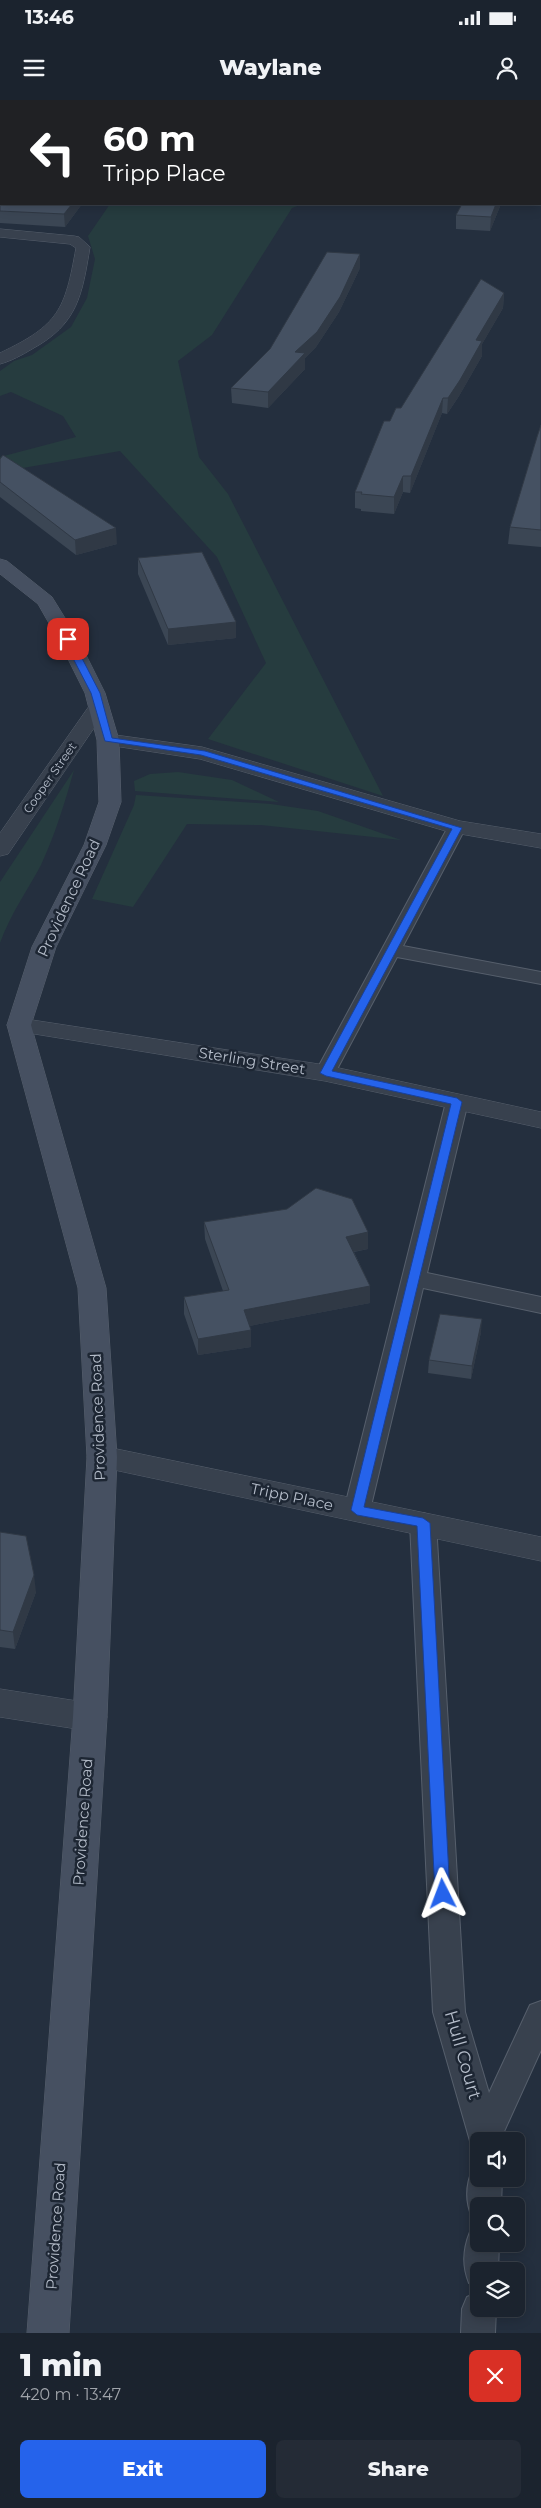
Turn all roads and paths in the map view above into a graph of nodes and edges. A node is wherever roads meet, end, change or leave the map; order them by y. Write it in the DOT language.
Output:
graph roads {
  1 [pos="0,233"];
  2 [pos="0,359"];
  3 [pos="0,566"];
  4 [pos="99,706"];
  5 [pos="108,740"];
  6 [pos="457,828"];
  7 [pos="541,841"];
  8 [pos="0,849"];
  9 [pos="392,950"];
  10 [pos="541,978"];
  11 [pos="19,1025"];
  12 [pos="326,1073"];
  13 [pos="457,1102"];
  14 [pos="541,1120"];
  15 [pos="414,1278"];
  16 [pos="541,1305"];
  17 [pos="102,1457"];
  18 [pos="357,1510"];
  19 [pos="423,1523"];
  20 [pos="541,1549"];
  21 [pos="0,1703"];
  22 [pos="90,1716"];
  23 [pos="541,2015"];
  24 [pos="484,2132"];
  25 [pos="489,2132"];
  26 [pos="479,2317"];
  27 [pos="48,2333"];
  28 [pos="478,2333"];
  1 -- 2 [label="street"];
  3 -- 4 [label="main road, Providence Road"];
  4 -- 5 [label="main road, Providence Road"];
  4 -- 8 [label="street, Cooper Street"];
  5 -- 6 [label="street"];
  5 -- 11 [label="main road, Providence Road"];
  6 -- 7 [label="street"];
  6 -- 9 [label="lane"];
  9 -- 10 [label="lane"];
  9 -- 12 [label="lane"];
  11 -- 12 [label="street, Sterling Street"];
  11 -- 17 [label="main road, Providence Road"];
  12 -- 13 [label="street, Sterling Street"];
  13 -- 14 [label="street, Sterling Street"];
  13 -- 15 [label="lane"];
  15 -- 16 [label="lane"];
  15 -- 18 [label="lane"];
  17 -- 18 [label="street, Tripp Place"];
  17 -- 22 [label="main road, Providence Road"];
  18 -- 19 [label="street, Tripp Place"];
  19 -- 20 [label="street, Tripp Place"];
  19 -- 24 [label="lane, Hull Court"];
  21 -- 22 [label="street"];
  22 -- 27 [label="main road, Providence Road"];
  23 -- 25 [label="lane"];
  26 -- 28 [label="lane"];
}
